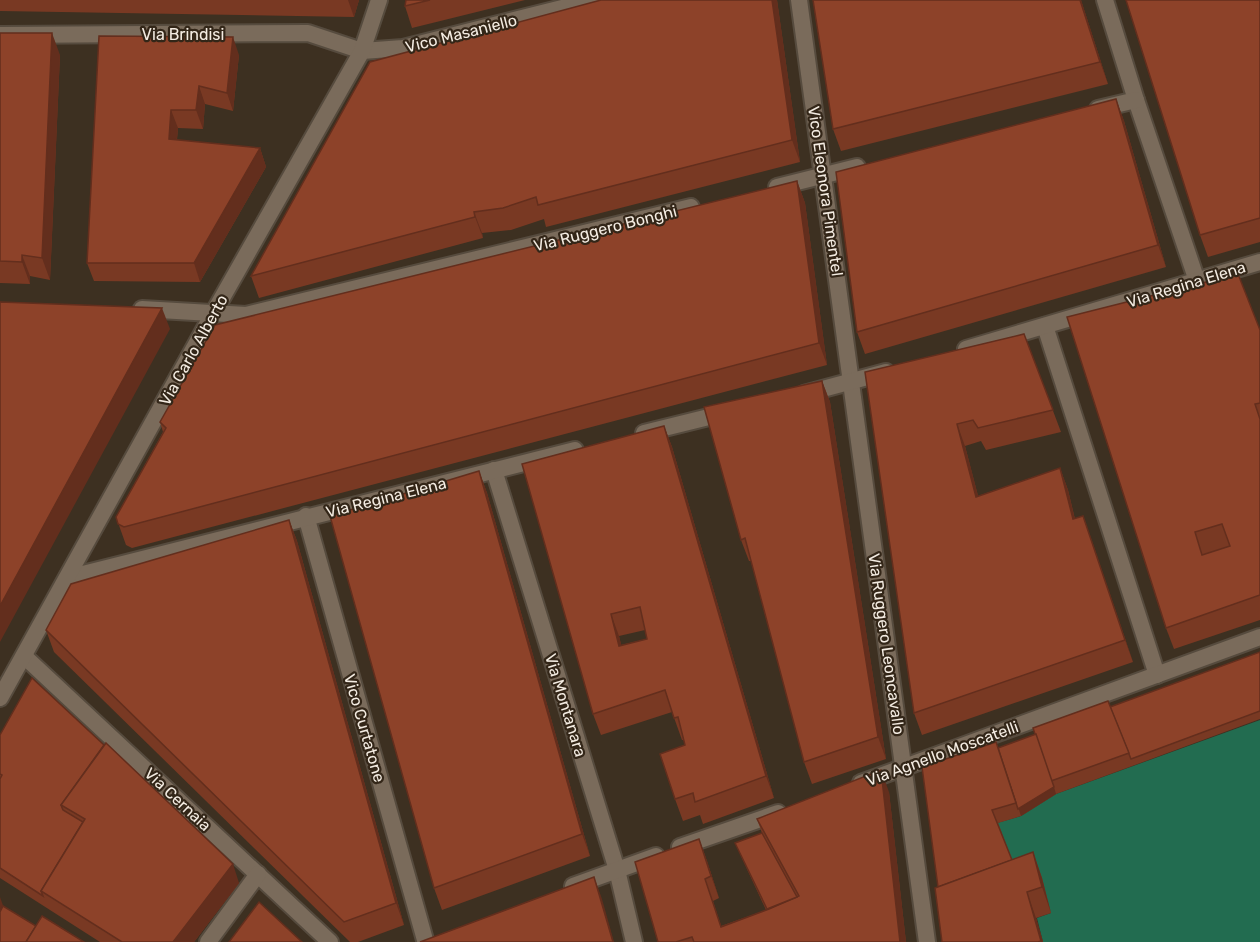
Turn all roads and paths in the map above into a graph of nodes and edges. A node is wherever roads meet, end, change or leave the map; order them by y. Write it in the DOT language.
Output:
graph roads {
  1 [pos="379,0"];
  2 [pos="594,0"];
  3 [pos="799,0"];
  4 [pos="1106,0"];
  5 [pos="0,35"];
  6 [pos="362,51"];
  7 [pos="1136,100"];
  8 [pos="1078,114"];
  9 [pos="870,164"];
  10 [pos="824,175"];
  11 [pos="766,189"];
  12 [pos="708,203"];
  13 [pos="1259,265"];
  14 [pos="1197,281"];
  15 [pos="131,309"];
  16 [pos="214,312"];
  17 [pos="1045,326"];
  18 [pos="954,352"];
  19 [pos="897,369"];
  20 [pos="852,382"];
  21 [pos="783,399"];
  22 [pos="748,408"];
  23 [pos="633,436"];
  24 [pos="587,447"];
  25 [pos="495,470"];
  26 [pos="306,516"];
  27 [pos="67,578"];
  28 [pos="1260,637"];
  29 [pos="25,657"];
  30 [pos="1157,675"];
  31 [pos="0,698"];
  32 [pos="904,767"];
  33 [pos="842,789"];
  34 [pos="790,808"];
  35 [pos="617,870"];
  36 [pos="258,874"];
  37 [pos="553,893"];
  38 [pos="427,940"];
  39 [pos="208,942"];
  40 [pos="330,942"];
  41 [pos="634,942"];
  42 [pos="927,942"];
  1 -- 6 [label="street, Via Carlo Alberto"];
  2 -- 6 [label="street, Vico Masaniello"];
  3 -- 10 [label="street, Vico Eleonora Pimentel"];
  4 -- 7 [label="street"];
  5 -- 6 [label="street, Via Brindisi"];
  6 -- 16 [label="street, Via Carlo Alberto"];
  7 -- 8 [label="street"];
  7 -- 14 [label="street"];
  9 -- 10 [label="street"];
  10 -- 11 [label="street"];
  10 -- 20 [label="street, Vico Eleonora Pimentel"];
  12 -- 16 [label="street, Via Ruggero Bonghi"];
  13 -- 14 [label="street, Via Regina Elena"];
  14 -- 17 [label="street, Via Regina Elena"];
  15 -- 16 [label="street, Via Ruggero Bonghi"];
  16 -- 27 [label="street, Via Carlo Alberto"];
  17 -- 18 [label="street, Via Regina Elena"];
  17 -- 30 [label="street"];
  19 -- 20 [label="street"];
  20 -- 21 [label="street"];
  20 -- 32 [label="street, Via Ruggero Leoncavallo"];
  22 -- 23 [label="street"];
  24 -- 25 [label="street, Via Regina Elena"];
  25 -- 26 [label="street, Via Regina Elena"];
  25 -- 35 [label="street, Via Montanara"];
  26 -- 27 [label="street, Via Regina Elena"];
  26 -- 38 [label="street, Vico Curtatone"];
  27 -- 29 [label="street, Via Carlo Alberto"];
  28 -- 30 [label="street, Via Agnello Moscatelli"];
  29 -- 31 [label="street, Via Carlo Alberto"];
  29 -- 36 [label="street, Via Cernaia"];
  30 -- 32 [label="street, Via Agnello Moscatelli"];
  32 -- 33 [label="street, Via Agnello Moscatelli"];
  32 -- 42 [label="street, Via Ruggero Leoncavallo"];
  34 -- 35 [label="street"];
  35 -- 37 [label="street"];
  35 -- 41 [label="street, Via Montanara"];
  36 -- 39 [label="street"];
  36 -- 40 [label="street, Via Cernaia"];
}
